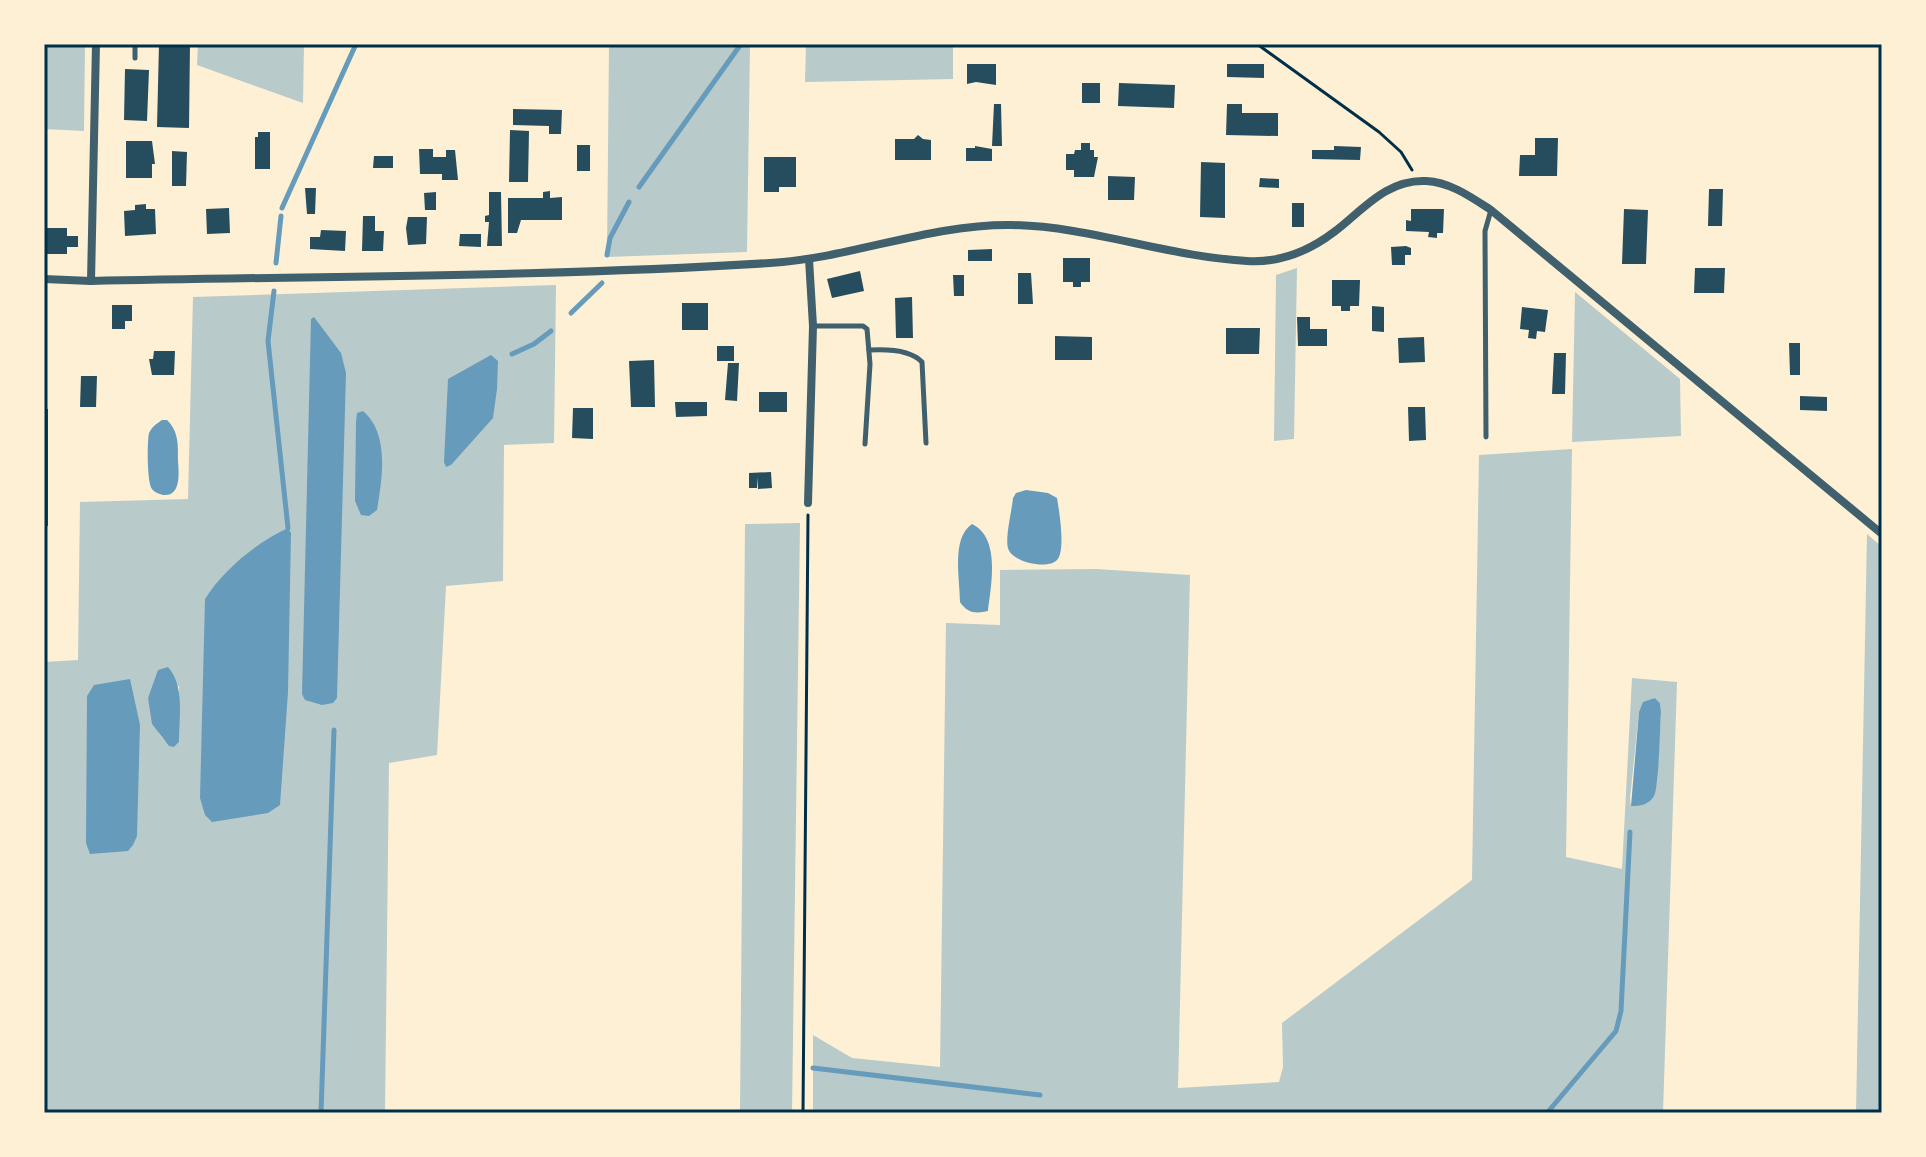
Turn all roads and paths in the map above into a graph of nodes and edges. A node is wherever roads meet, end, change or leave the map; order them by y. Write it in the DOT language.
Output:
graph roads {
  1 [pos="96,44"];
  2 [pos="135,44"];
  3 [pos="1257,44"];
  4 [pos="135,58"];
  5 [pos="1417,181"];
  6 [pos="1491,210"];
  7 [pos="809,259"];
  8 [pos="44,279"];
  9 [pos="91,281"];
  10 [pos="813,326"];
  11 [pos="869,350"];
  12 [pos="1486,437"];
  13 [pos="926,443"];
  14 [pos="865,444"];
  15 [pos="808,503"];
  16 [pos="1882,534"];
  17 [pos="803,1113"];
  1 -- 9 [label="street"];
  2 -- 4 [label="lane"];
  3 -- 5 [label="path"];
  5 -- 6 [label="street"];
  5 -- 7 [label="street"];
  6 -- 12 [label="lane"];
  6 -- 16 [label="street"];
  7 -- 9 [label="street"];
  7 -- 10 [label="street"];
  8 -- 9 [label="street"];
  10 -- 11 [label="lane"];
  10 -- 15 [label="street"];
  11 -- 13 [label="lane"];
  11 -- 14 [label="lane"];
  15 -- 17 [label="path"];
}
